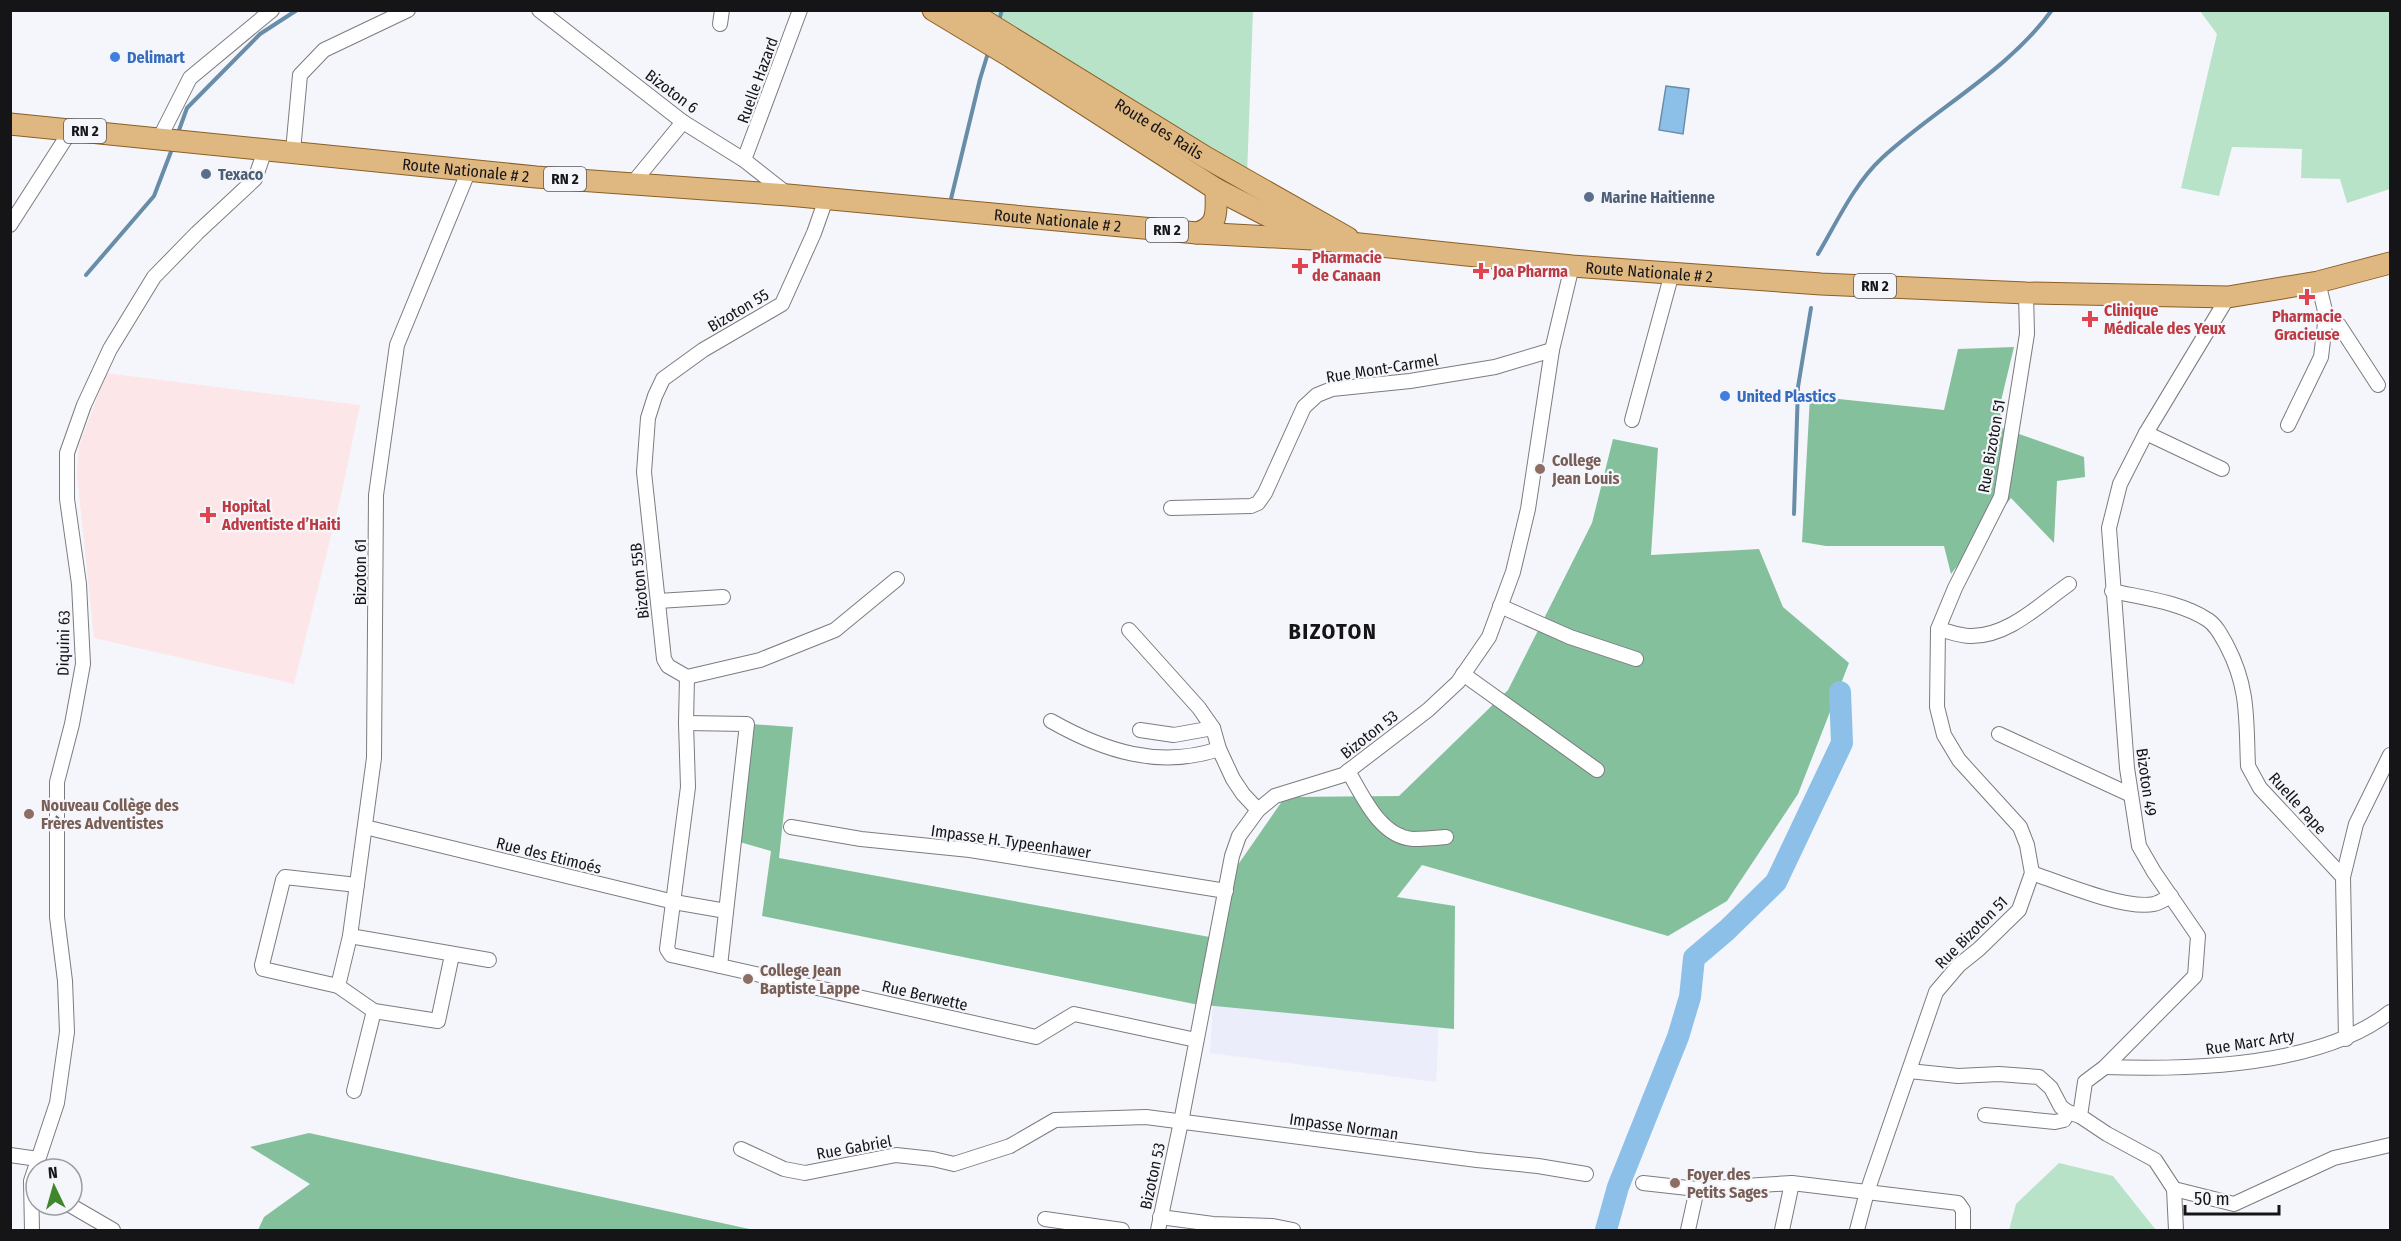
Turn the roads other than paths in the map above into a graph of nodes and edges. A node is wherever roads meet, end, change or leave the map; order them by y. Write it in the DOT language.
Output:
graph roads {
  1 [pos="272,10"];
  2 [pos="408,10"];
  3 [pos="539,10"];
  4 [pos="800,10"];
  5 [pos="933,10"];
  6 [pos="976,22"];
  7 [pos="1013,49"];
  8 [pos="683,122"];
  9 [pos="10,124"];
  10 [pos="70,130"];
  11 [pos="159,139"];
  12 [pos="265,150"];
  13 [pos="293,151"];
  14 [pos="744,160"];
  15 [pos="469,170"];
  16 [pos="632,184"];
  17 [pos="1216,189"];
  18 [pos="788,195"];
  19 [pos="826,198"];
  20 [pos="10,225"];
  21 [pos="1197,233"];
  22 [pos="1312,238"];
  23 [pos="1357,243"];
  24 [pos="2391,264"];
  25 [pos="1572,266"];
  26 [pos="1672,273"];
  27 [pos="2318,282"];
  28 [pos="2026,293"];
  29 [pos="2228,297"];
  30 [pos="2326,315"];
  31 [pos="1552,350"];
  32 [pos="2378,385"];
  33 [pos="655,396"];
  34 [pos="1632,420"];
  35 [pos="2288,425"];
  36 [pos="2146,433"];
  37 [pos="2222,469"];
  38 [pos="1171,508"];
  39 [pos="897,579"];
  40 [pos="2068,584"];
  41 [pos="2112,591"];
  42 [pos="723,597"];
  43 [pos="658,602"];
  44 [pos="1500,606"];
  45 [pos="1938,629"];
  46 [pos="1129,630"];
  47 [pos="1636,659"];
  48 [pos="1463,674"];
  49 [pos="687,677"];
  50 [pos="1051,721"];
  51 [pos="686,723"];
  52 [pos="1213,728"];
  53 [pos="1140,730"];
  54 [pos="1999,734"];
  55 [pos="1219,749"];
  56 [pos="2391,755"];
  57 [pos="1598,770"];
  58 [pos="1348,771"];
  59 [pos="2131,795"];
  60 [pos="1258,810"];
  61 [pos="365,827"];
  62 [pos="791,827"];
  63 [pos="1446,837"];
  64 [pos="2032,873"];
  65 [pos="2343,878"];
  66 [pos="357,885"];
  67 [pos="1226,891"];
  68 [pos="2171,897"];
  69 [pos="674,902"];
  70 [pos="726,911"];
  71 [pos="350,936"];
  72 [pos="452,955"];
  73 [pos="489,960"];
  74 [pos="720,966"];
  75 [pos="338,986"];
  76 [pos="375,1011"];
  77 [pos="2391,1012"];
  78 [pos="2346,1039"];
  79 [pos="1196,1040"];
  80 [pos="2105,1067"];
  81 [pos="1909,1071"];
  82 [pos="354,1091"];
  83 [pos="2074,1114"];
  84 [pos="1985,1115"];
  85 [pos="1146,1117"];
  86 [pos="1181,1122"];
  87 [pos="2391,1145"];
  88 [pos="741,1149"];
  89 [pos="39,1157"];
  90 [pos="1586,1174"];
  91 [pos="1643,1183"];
  92 [pos="1792,1183"];
  93 [pos="2174,1189"];
  94 [pos="1697,1190"];
  95 [pos="1867,1192"];
  96 [pos="84,1213"];
  97 [pos="1045,1219"];
  98 [pos="1159,1224"];
  99 [pos="113,1230"];
  100 [pos="1122,1230"];
  101 [pos="1293,1230"];
  102 [pos="1689,1230"];
  103 [pos="1782,1230"];
  104 [pos="1857,1230"];
  105 [pos="1963,1230"];
  106 [pos="2176,1230"];
  1 -- 11 [label="street"];
  2 -- 13 [label="street"];
  3 -- 8 [label="street, Bizoton 6"];
  4 -- 14 [label="street, Ruelle Hazard"];
  5 -- 6 [label="main road, Route des Rails"];
  6 -- 7 [label="main road, Route des Rails"];
  7 -- 17 [label="main road, Route des Rails"];
  7 -- 23 [label="main road, Route des Rails"];
  8 -- 14 [label="street, Bizoton 6"];
  8 -- 16 [label="street"];
  9 -- 10 [label="main road, Route Nationale # 2 / RN 2"];
  10 -- 11 [label="main road, Route Nationale # 2 / RN 2"];
  10 -- 20 [label="street"];
  11 -- 12 [label="main road, Route Nationale # 2 / RN 2"];
  12 -- 13 [label="main road, Route Nationale # 2 / RN 2"];
  12 -- 89 [label="street, Diquini 63"];
  13 -- 15 [label="main road, Route Nationale # 2 / RN 2"];
  14 -- 18 [label="street, Bizoton 6"];
  15 -- 16 [label="main road, Route Nationale # 2 / RN 2"];
  15 -- 61 [label="street, Bizoton 61"];
  16 -- 18 [label="main road, Route Nationale # 2 / RN 2"];
  17 -- 21 [label="main road"];
  17 -- 22 [label="main road, Route des Rails"];
  18 -- 19 [label="main road, Route Nationale # 2 / RN 2"];
  19 -- 21 [label="main road, Route Nationale # 2 / RN 2"];
  19 -- 33 [label="street, Bizoton 55"];
  21 -- 22 [label="main road, Route Nationale # 2 / RN 2"];
  22 -- 23 [label="main road, Route Nationale # 2 / RN 2"];
  23 -- 25 [label="main road, Route Nationale # 2 / RN 2"];
  24 -- 27 [label="main road, Route Nationale # 2 / RN 2"];
  25 -- 26 [label="main road, Route Nationale # 2 / RN 2"];
  25 -- 31 [label="street, Bizoton 53"];
  26 -- 28 [label="main road, Route Nationale # 2 / RN 2"];
  26 -- 34 [label="street"];
  27 -- 29 [label="main road, Route Nationale # 2 / RN 2"];
  27 -- 30 [label="street"];
  28 -- 29 [label="main road, Route Nationale # 2 / RN 2"];
  28 -- 45 [label="street, Rue Bizoton 51"];
  29 -- 36 [label="street, Bizoton 49"];
  30 -- 32 [label="street"];
  30 -- 35 [label="street"];
  31 -- 38 [label="street, Rue Mont-Carmel"];
  31 -- 44 [label="street, Bizoton 53"];
  33 -- 43 [label="street, Bizoton 55B"];
  36 -- 37 [label="street"];
  36 -- 41 [label="street, Bizoton 49"];
  39 -- 49 [label="street"];
  40 -- 45 [label="street"];
  41 -- 59 [label="street, Bizoton 49"];
  41 -- 65 [label="street, Ruelle Pape"];
  42 -- 43 [label="street"];
  43 -- 49 [label="street, Bizoton 55B"];
  44 -- 47 [label="street"];
  44 -- 48 [label="street, Bizoton 53"];
  45 -- 64 [label="street, Rue Bizoton 51"];
  46 -- 52 [label="street"];
  48 -- 57 [label="street"];
  48 -- 58 [label="street, Bizoton 53"];
  49 -- 51 [label="street, Rue Berwette"];
  50 -- 55 [label="street"];
  51 -- 69 [label="street, Rue Berwette"];
  51 -- 70 [label="street"];
  52 -- 53 [label="street"];
  52 -- 55 [label="street"];
  54 -- 59 [label="street"];
  55 -- 60 [label="street"];
  56 -- 65 [label="street"];
  58 -- 60 [label="street, Bizoton 53"];
  58 -- 63 [label="street"];
  59 -- 68 [label="street, Bizoton 49"];
  60 -- 67 [label="street, Bizoton 53"];
  61 -- 66 [label="street, Bizoton 61"];
  61 -- 69 [label="street, Rue des Etimoés"];
  62 -- 67 [label="street, Impasse H. Typeenhawer"];
  64 -- 68 [label="street"];
  64 -- 81 [label="street, Rue Bizoton 51"];
  65 -- 78 [label="street"];
  66 -- 71 [label="street, Bizoton 61"];
  66 -- 75 [label="street"];
  67 -- 79 [label="street, Bizoton 53"];
  68 -- 80 [label="street, Bizoton 49"];
  69 -- 70 [label="street, Rue des Etimoés"];
  69 -- 74 [label="street, Rue Berwette"];
  70 -- 74 [label="street"];
  71 -- 72 [label="street"];
  71 -- 75 [label="street, Bizoton 61"];
  72 -- 73 [label="street"];
  72 -- 76 [label="street"];
  74 -- 79 [label="street, Rue Berwette"];
  75 -- 76 [label="street"];
  76 -- 82 [label="street"];
  77 -- 78 [label="street, Rue Marc Arty"];
  78 -- 80 [label="street, Rue Marc Arty"];
  79 -- 86 [label="street, Bizoton 53"];
  80 -- 83 [label="street, Bizoton 49"];
  81 -- 83 [label="street"];
  81 -- 95 [label="street, Rue Bizoton 51"];
  83 -- 84 [label="street"];
  83 -- 93 [label="street"];
  85 -- 86 [label="street, Impasse Norman"];
  85 -- 88 [label="street, Rue Gabriel"];
  86 -- 90 [label="street, Impasse Norman"];
  86 -- 98 [label="street, Bizoton 53"];
  87 -- 93 [label="street"];
  91 -- 94 [label="street"];
  92 -- 94 [label="street"];
  92 -- 95 [label="street"];
  92 -- 103 [label="street"];
  93 -- 106 [label="street"];
  94 -- 102 [label="street"];
  95 -- 104 [label="street, Rue Bizoton 51"];
  95 -- 105 [label="street"];
  96 -- 99 [label="street"];
  97 -- 100 [label="street"];
  98 -- 101 [label="street"];
}
